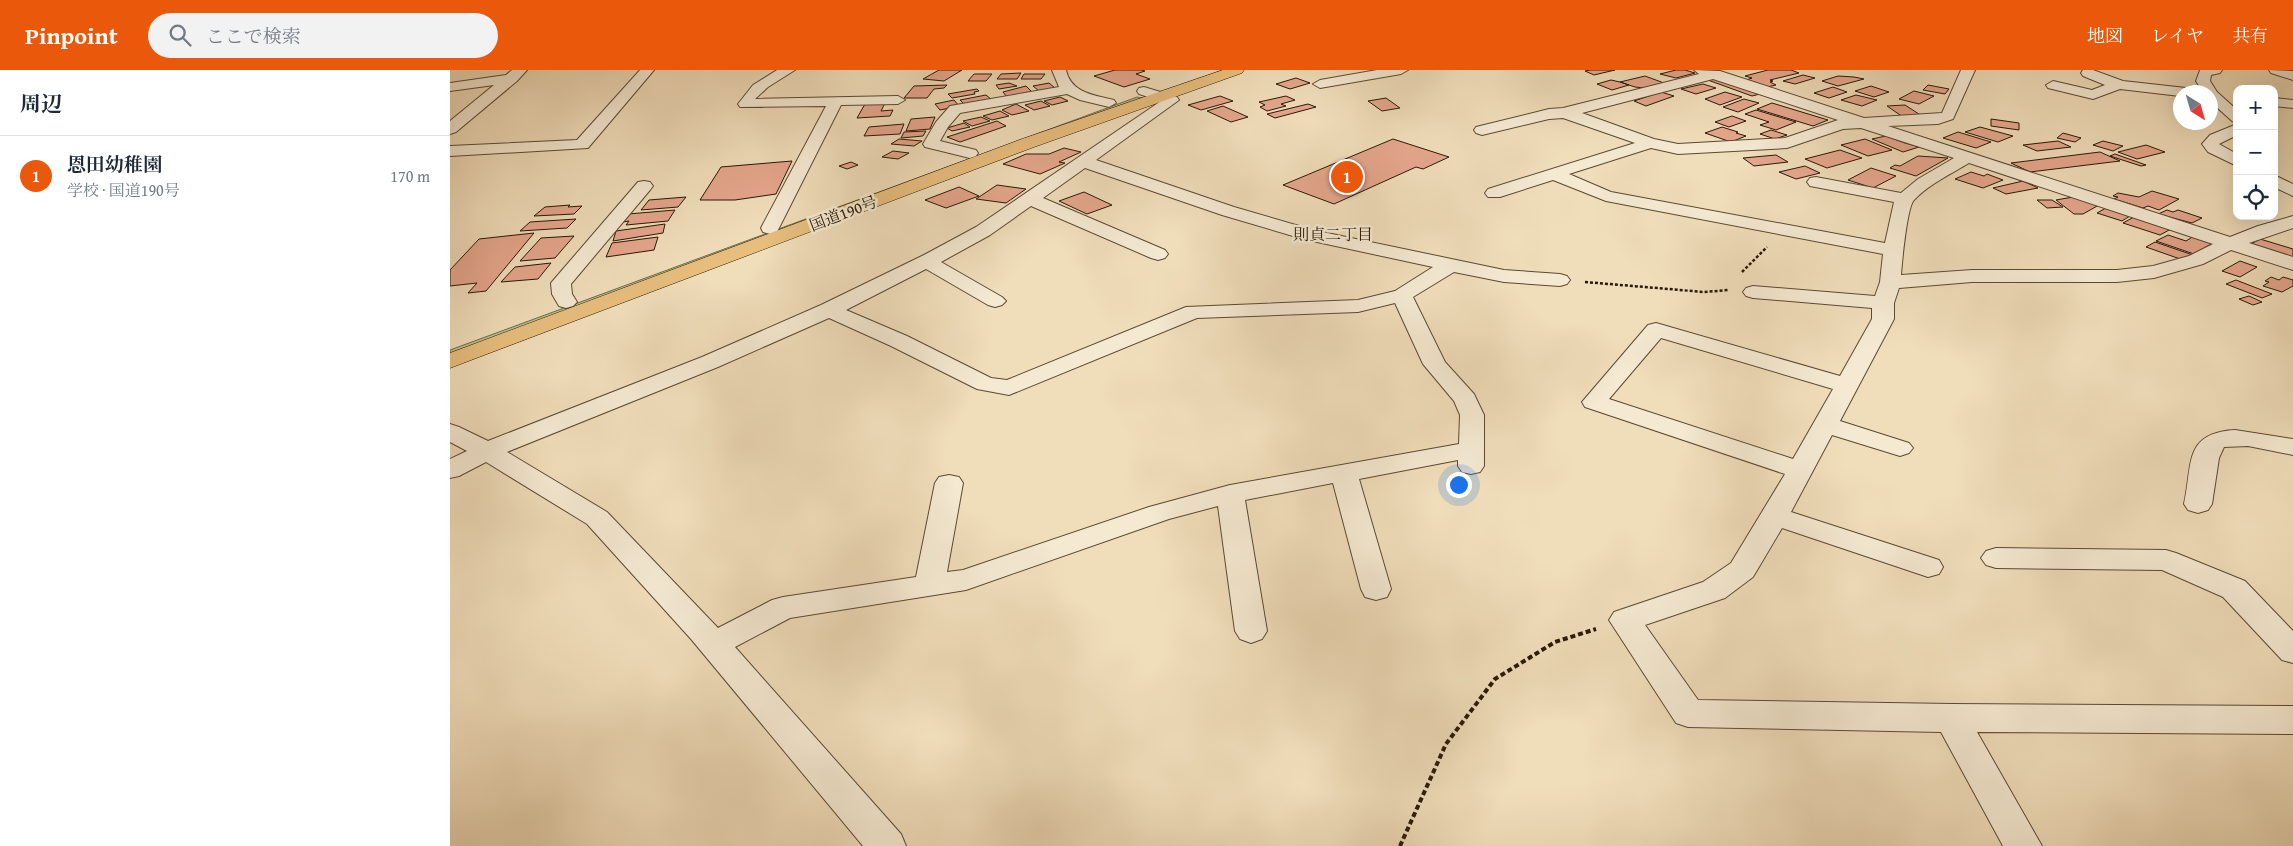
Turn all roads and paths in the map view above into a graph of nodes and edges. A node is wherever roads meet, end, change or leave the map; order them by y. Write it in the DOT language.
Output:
graph roads {
  1 [pos="647,70"];
  2 [pos="788,70"];
  3 [pos="1059,70"];
  4 [pos="1209,70"];
  5 [pos="1237,70"];
  6 [pos="1401,70"];
  7 [pos="1968,70"];
  8 [pos="2210,70"];
  9 [pos="2276,70"];
  10 [pos="1708,72"];
  11 [pos="2088,73"];
  12 [pos="516,74"];
  13 [pos="2293,76"];
  14 [pos="1320,84"];
  15 [pos="2053,85"];
  16 [pos="2205,85"];
  17 [pos="2118,86"];
  18 [pos="450,87"];
  19 [pos="855,89"];
  20 [pos="1068,90"];
  21 [pos="2173,91"];
  22 [pos="1152,93"];
  23 [pos="2218,96"];
  24 [pos="2233,98"];
  25 [pos="898,100"];
  26 [pos="836,101"];
  27 [pos="2218,101"];
  28 [pos="2278,102"];
  29 [pos="1109,103"];
  30 [pos="2293,104"];
  31 [pos="1564,113"];
  32 [pos="2233,114"];
  33 [pos="1865,123"];
  34 [pos="450,129"];
  35 [pos="1482,130"];
  36 [pos="2233,131"];
  37 [pos="1650,143"];
  38 [pos="450,151"];
  39 [pos="970,152"];
  40 [pos="1968,157"];
  41 [pos="2233,159"];
  42 [pos="1082,161"];
  43 [pos="1554,174"];
  44 [pos="1816,182"];
  45 [pos="2278,182"];
  46 [pos="644,186"];
  47 [pos="2293,191"];
  48 [pos="1494,193"];
  49 [pos="1029,198"];
  50 [pos="1904,199"];
  51 [pos="2293,222"];
  52 [pos="1758,225"];
  53 [pos="770,228"];
  54 [pos="2233,244"];
  55 [pos="1892,250"];
  56 [pos="1158,254"];
  57 [pos="927,262"];
  58 [pos="2293,264"];
  59 [pos="1451,265"];
  60 [pos="1740,275"];
  61 [pos="1560,280"];
  62 [pos="1743,291"];
  63 [pos="1886,292"];
  64 [pos="1402,294"];
  65 [pos="995,301"];
  66 [pos="566,302"];
  67 [pos="829,310"];
  68 [pos="450,344"];
  69 [pos="450,361"];
  70 [pos="1846,385"];
  71 [pos="1824,424"];
  72 [pos="450,432"];
  73 [pos="2293,447"];
  74 [pos="1900,448"];
  75 [pos="487,451"];
  76 [pos="450,470"];
  77 [pos="1800,470"];
  78 [pos="1344,474"];
  79 [pos="949,483"];
  80 [pos="1230,494"];
  81 [pos="2198,504"];
  82 [pos="1775,516"];
  83 [pos="1996,558"];
  84 [pos="1928,568"];
  85 [pos="930,584"];
  86 [pos="1376,589"];
  87 [pos="1624,620"];
  88 [pos="1251,632"];
  89 [pos="714,644"];
  90 [pos="2293,651"];
  91 [pos="1951,718"];
  92 [pos="2293,720"];
  93 [pos="887,846"];
  94 [pos="1400,846"];
  95 [pos="2022,846"];
  1 -- 38 [label="street"];
  2 -- 26 [label="street"];
  3 -- 20 [label="street"];
  4 -- 22 [label="highway, 国道190号"];
  5 -- 22 [label="highway, 国道190号"];
  6 -- 14 [label="street"];
  7 -- 33 [label="street"];
  8 -- 16 [label="street"];
  9 -- 13 [label="street"];
  10 -- 31 [label="street"];
  10 -- 33 [label="street"];
  11 -- 17 [label="street"];
  12 -- 18 [label="street"];
  12 -- 34 [label="street"];
  15 -- 17 [label="street"];
  17 -- 21 [label="street"];
  19 -- 26 [label="street"];
  20 -- 29 [label="street"];
  20 -- 39 [label="street"];
  22 -- 29 [label="highway, 国道190号"];
  22 -- 42 [label="street"];
  22 -- 69 [label="highway, 国道190号"];
  23 -- 24 [label="street"];
  25 -- 26 [label="street"];
  26 -- 53 [label="street"];
  27 -- 32 [label="street"];
  28 -- 30 [label="street"];
  29 -- 39 [label="highway, 国道190号"];
  31 -- 35 [label="street"];
  31 -- 37 [label="street"];
  33 -- 37 [label="street"];
  33 -- 40 [label="street"];
  36 -- 41 [label="street"];
  37 -- 43 [label="street"];
  39 -- 53 [label="highway, 国道190号"];
  40 -- 50 [label="street"];
  40 -- 54 [label="street"];
  42 -- 49 [label="street"];
  42 -- 59 [label="street"];
  43 -- 48 [label="street"];
  43 -- 52 [label="street"];
  44 -- 50 [label="street"];
  45 -- 47 [label="street"];
  46 -- 66 [label="street"];
  49 -- 56 [label="street"];
  49 -- 57 [label="street"];
  50 -- 55 [label="street"];
  51 -- 54 [label="street"];
  52 -- 55 [label="street"];
  52 -- 60 [label="path"];
  53 -- 66 [label="highway, 国道190号"];
  54 -- 58 [label="street"];
  54 -- 63 [label="street"];
  55 -- 63 [label="street"];
  57 -- 65 [label="street"];
  57 -- 67 [label="street"];
  59 -- 61 [label="street"];
  59 -- 64 [label="street"];
  61 -- 62 [label="path"];
  62 -- 63 [label="street"];
  63 -- 70 [label="street"];
  64 -- 67 [label="street"];
  64 -- 78 [label="street"];
  66 -- 68 [label="highway, 国道190号"];
  67 -- 75 [label="street"];
  70 -- 71 [label="street"];
  70 -- 77 [label="street"];
  71 -- 74 [label="street"];
  71 -- 77 [label="street"];
  72 -- 75 [label="street"];
  73 -- 81 [label="street"];
  75 -- 76 [label="street"];
  75 -- 89 [label="street"];
  77 -- 82 [label="street"];
  78 -- 80 [label="street"];
  78 -- 86 [label="street"];
  79 -- 85 [label="street"];
  80 -- 85 [label="street"];
  80 -- 88 [label="street"];
  82 -- 84 [label="street"];
  82 -- 87 [label="street"];
  83 -- 90 [label="street"];
  85 -- 89 [label="street"];
  87 -- 91 [label="street"];
  87 -- 94 [label="path"];
  89 -- 93 [label="street"];
  91 -- 92 [label="street"];
  91 -- 95 [label="street"];
}
